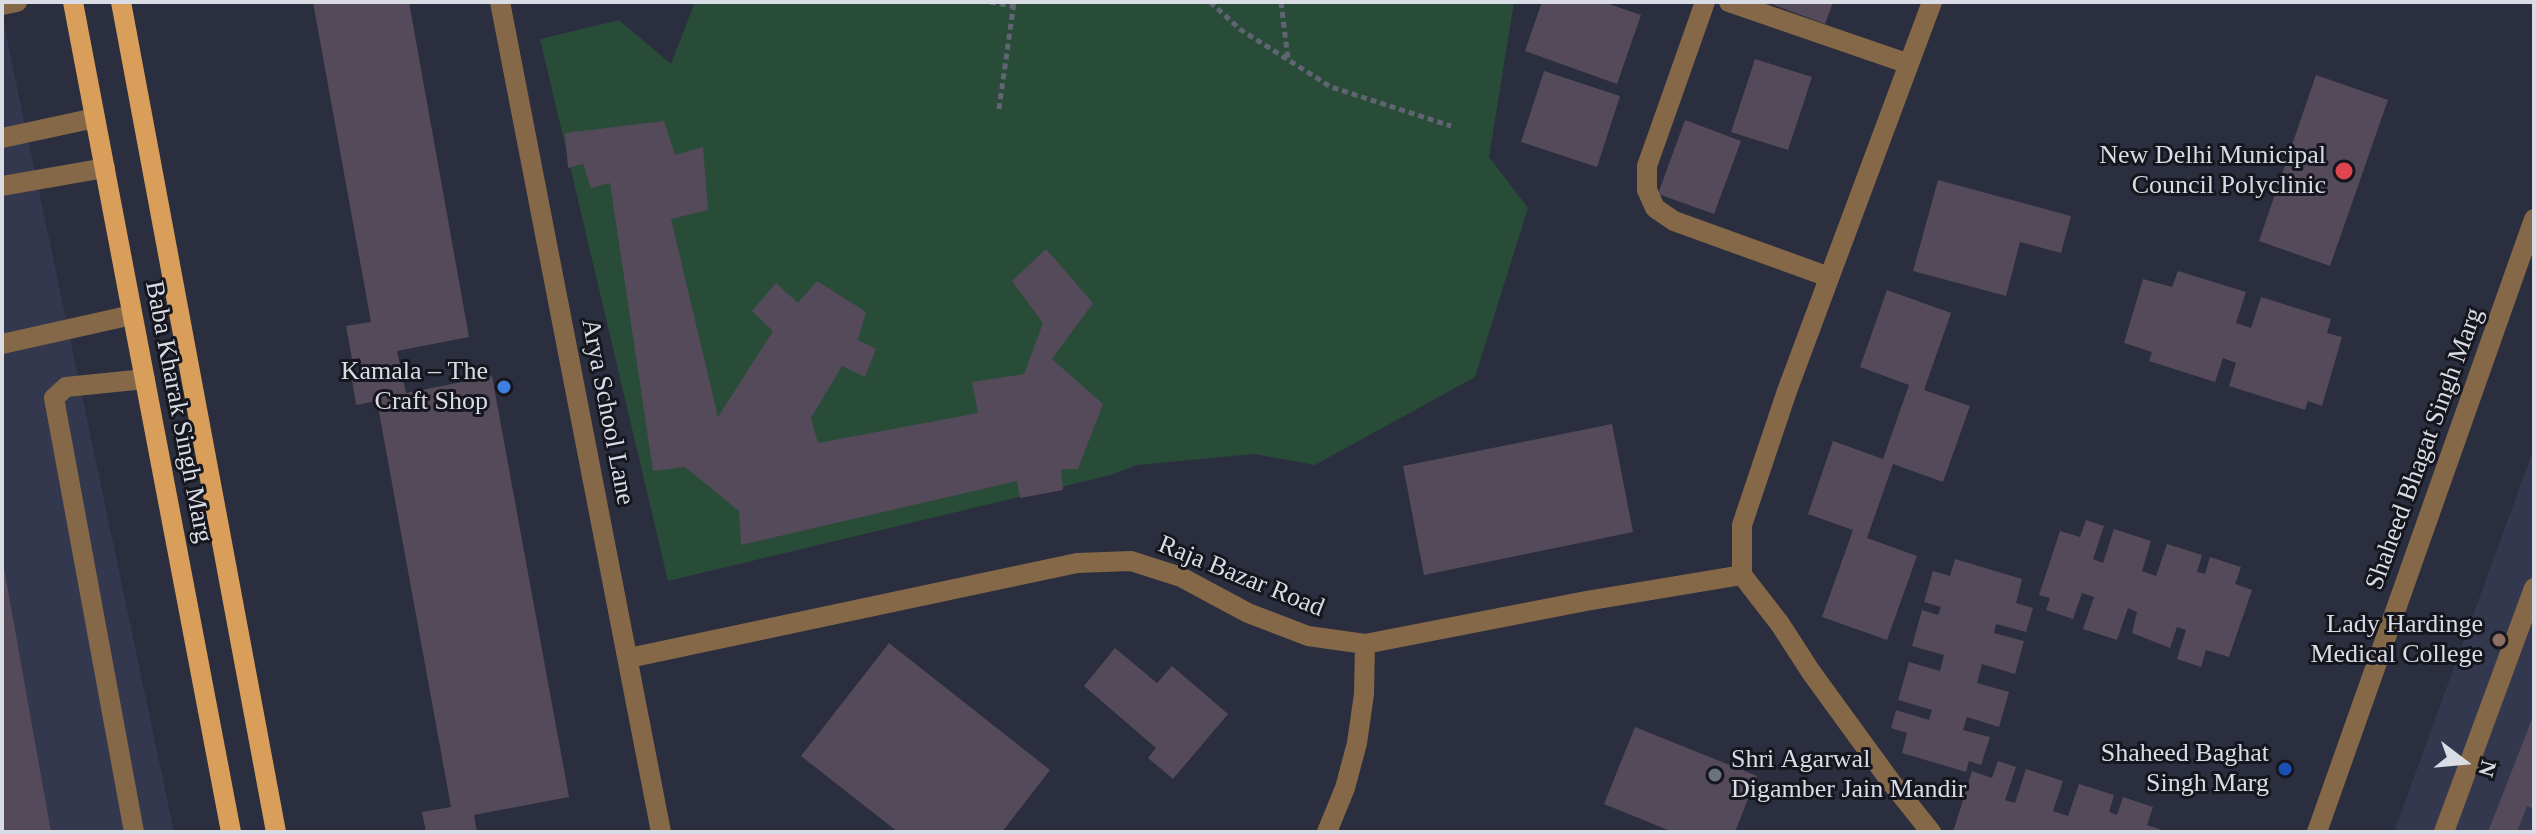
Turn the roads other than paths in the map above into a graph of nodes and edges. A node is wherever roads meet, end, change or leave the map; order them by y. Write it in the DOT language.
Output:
graph roads {
  1 [pos="17,2"];
  2 [pos="73,2"];
  3 [pos="121,2"];
  4 [pos="500,2"];
  5 [pos="1705,2"];
  6 [pos="1729,2"];
  7 [pos="1932,2"];
  8 [pos="2,5"];
  9 [pos="1909,64"];
  10 [pos="95,118"];
  11 [pos="2,138"];
  12 [pos="105,168"];
  13 [pos="2,186"];
  14 [pos="2534,219"];
  15 [pos="1829,277"];
  16 [pos="132,315"];
  17 [pos="2,344"];
  18 [pos="145,379"];
  19 [pos="1742,575"];
  20 [pos="2534,588"];
  21 [pos="1365,644"];
  22 [pos="629,658"];
  23 [pos="134,832"];
  24 [pos="231,832"];
  25 [pos="276,832"];
  26 [pos="661,832"];
  27 [pos="1327,832"];
  28 [pos="1931,832"];
  29 [pos="2317,832"];
  30 [pos="2444,832"];
  1 -- 8 [label="street"];
  2 -- 10 [label="main road, Baba Kharak Singh Marg"];
  3 -- 25 [label="main road, Baba Kharak Singh Marg"];
  4 -- 22 [label="street, Arya School Lane"];
  5 -- 15 [label="street"];
  6 -- 9 [label="street"];
  7 -- 9 [label="street"];
  9 -- 15 [label="street"];
  10 -- 11 [label="street"];
  10 -- 12 [label="main road, Baba Kharak Singh Marg"];
  12 -- 13 [label="street"];
  12 -- 16 [label="main road, Baba Kharak Singh Marg"];
  14 -- 29 [label="street, Shaheed Bhagat Singh Marg"];
  15 -- 19 [label="street"];
  16 -- 17 [label="street"];
  16 -- 18 [label="main road, Baba Kharak Singh Marg"];
  18 -- 23 [label="street"];
  18 -- 24 [label="main road, Baba Kharak Singh Marg"];
  19 -- 21 [label="street, Raja Bazar Road"];
  19 -- 28 [label="street"];
  20 -- 30 [label="street"];
  21 -- 22 [label="street, Raja Bazar Road"];
  21 -- 27 [label="street"];
  22 -- 26 [label="street, Arya School Lane"];
}
